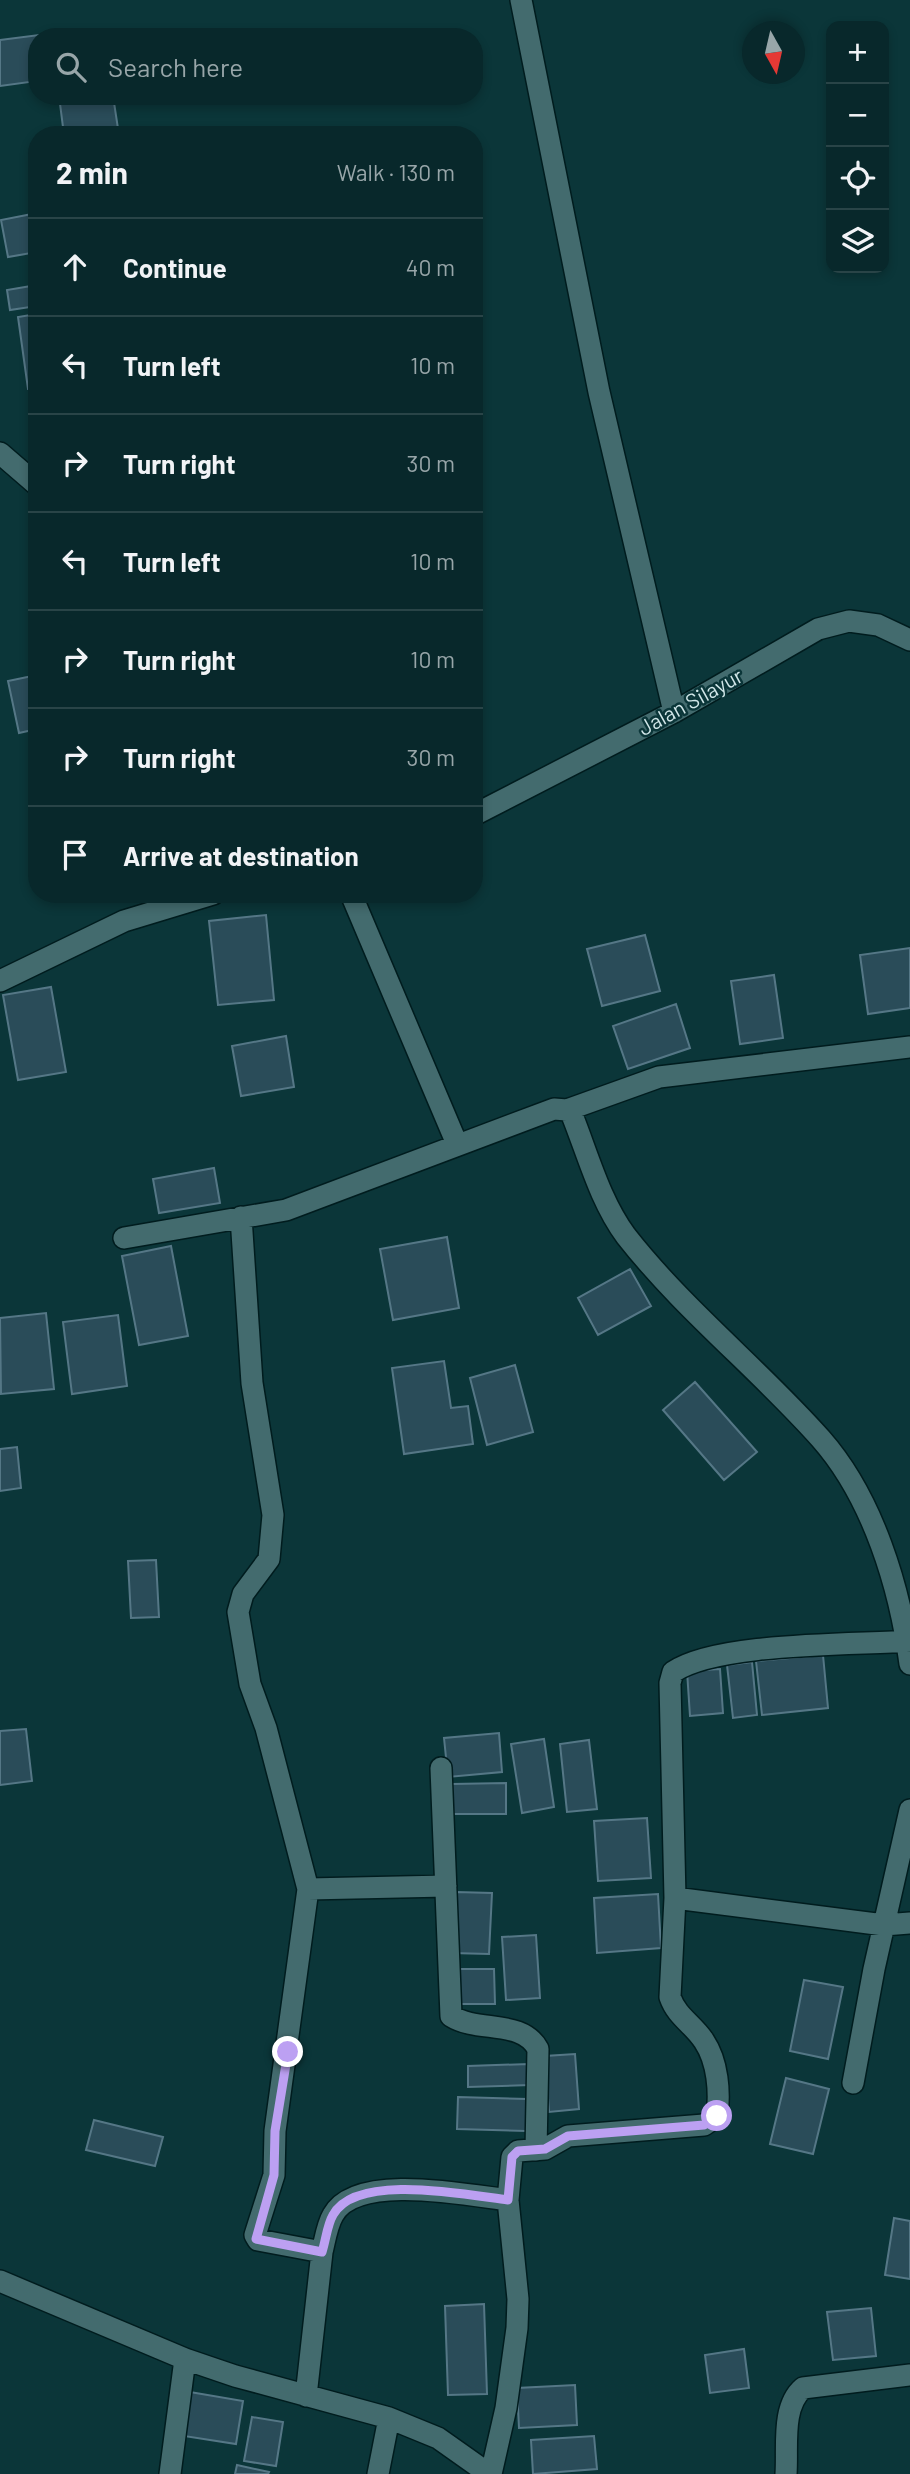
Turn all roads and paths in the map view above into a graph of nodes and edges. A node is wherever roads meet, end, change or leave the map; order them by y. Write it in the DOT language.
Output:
graph roads {
  1 [pos="521,0"];
  2 [pos="0,453"];
  3 [pos="28,477"];
  4 [pos="910,640"];
  5 [pos="674,712"];
  6 [pos="483,804"];
  7 [pos="183,903"];
  8 [pos="355,903"];
  9 [pos="0,981"];
  10 [pos="910,1047"];
  11 [pos="567,1110"];
  12 [pos="457,1144"];
  13 [pos="241,1217"];
  14 [pos="124,1238"];
  15 [pos="909,1641"];
  16 [pos="910,1664"];
  17 [pos="441,1768"];
  18 [pos="910,1810"];
  19 [pos="446,1886"];
  20 [pos="308,1889"];
  21 [pos="676,1898"];
  22 [pos="910,1923"];
  23 [pos="884,1925"];
  24 [pos="853,2083"];
  25 [pos="536,2150"];
  26 [pos="508,2200"];
  27 [pos="322,2252"];
  28 [pos="0,2281"];
  29 [pos="185,2359"];
  30 [pos="910,2375"];
  31 [pos="306,2396"];
  32 [pos="389,2417"];
  33 [pos="170,2474"];
  34 [pos="378,2474"];
  35 [pos="490,2474"];
  36 [pos="786,2474"];
  1 -- 5 [label="street"];
  2 -- 3 [label="street"];
  4 -- 5 [label="street, Jalan Silayur"];
  5 -- 6 [label="street, Jalan Silayur"];
  7 -- 9 [label="street"];
  8 -- 12 [label="street"];
  10 -- 11 [label="street"];
  11 -- 12 [label="street"];
  11 -- 15 [label="street"];
  12 -- 13 [label="street"];
  13 -- 14 [label="street"];
  13 -- 20 [label="street"];
  15 -- 16 [label="street"];
  15 -- 21 [label="street"];
  17 -- 19 [label="street"];
  18 -- 23 [label="street"];
  19 -- 20 [label="street"];
  19 -- 25 [label="street"];
  20 -- 27 [label="street"];
  21 -- 23 [label="street"];
  21 -- 25 [label="street"];
  22 -- 23 [label="street"];
  23 -- 24 [label="street"];
  25 -- 26 [label="street"];
  26 -- 27 [label="street"];
  26 -- 35 [label="street"];
  27 -- 31 [label="street"];
  28 -- 29 [label="street"];
  29 -- 31 [label="street"];
  29 -- 33 [label="street"];
  30 -- 36 [label="street"];
  31 -- 32 [label="street"];
  32 -- 34 [label="street"];
  32 -- 35 [label="street"];
}
